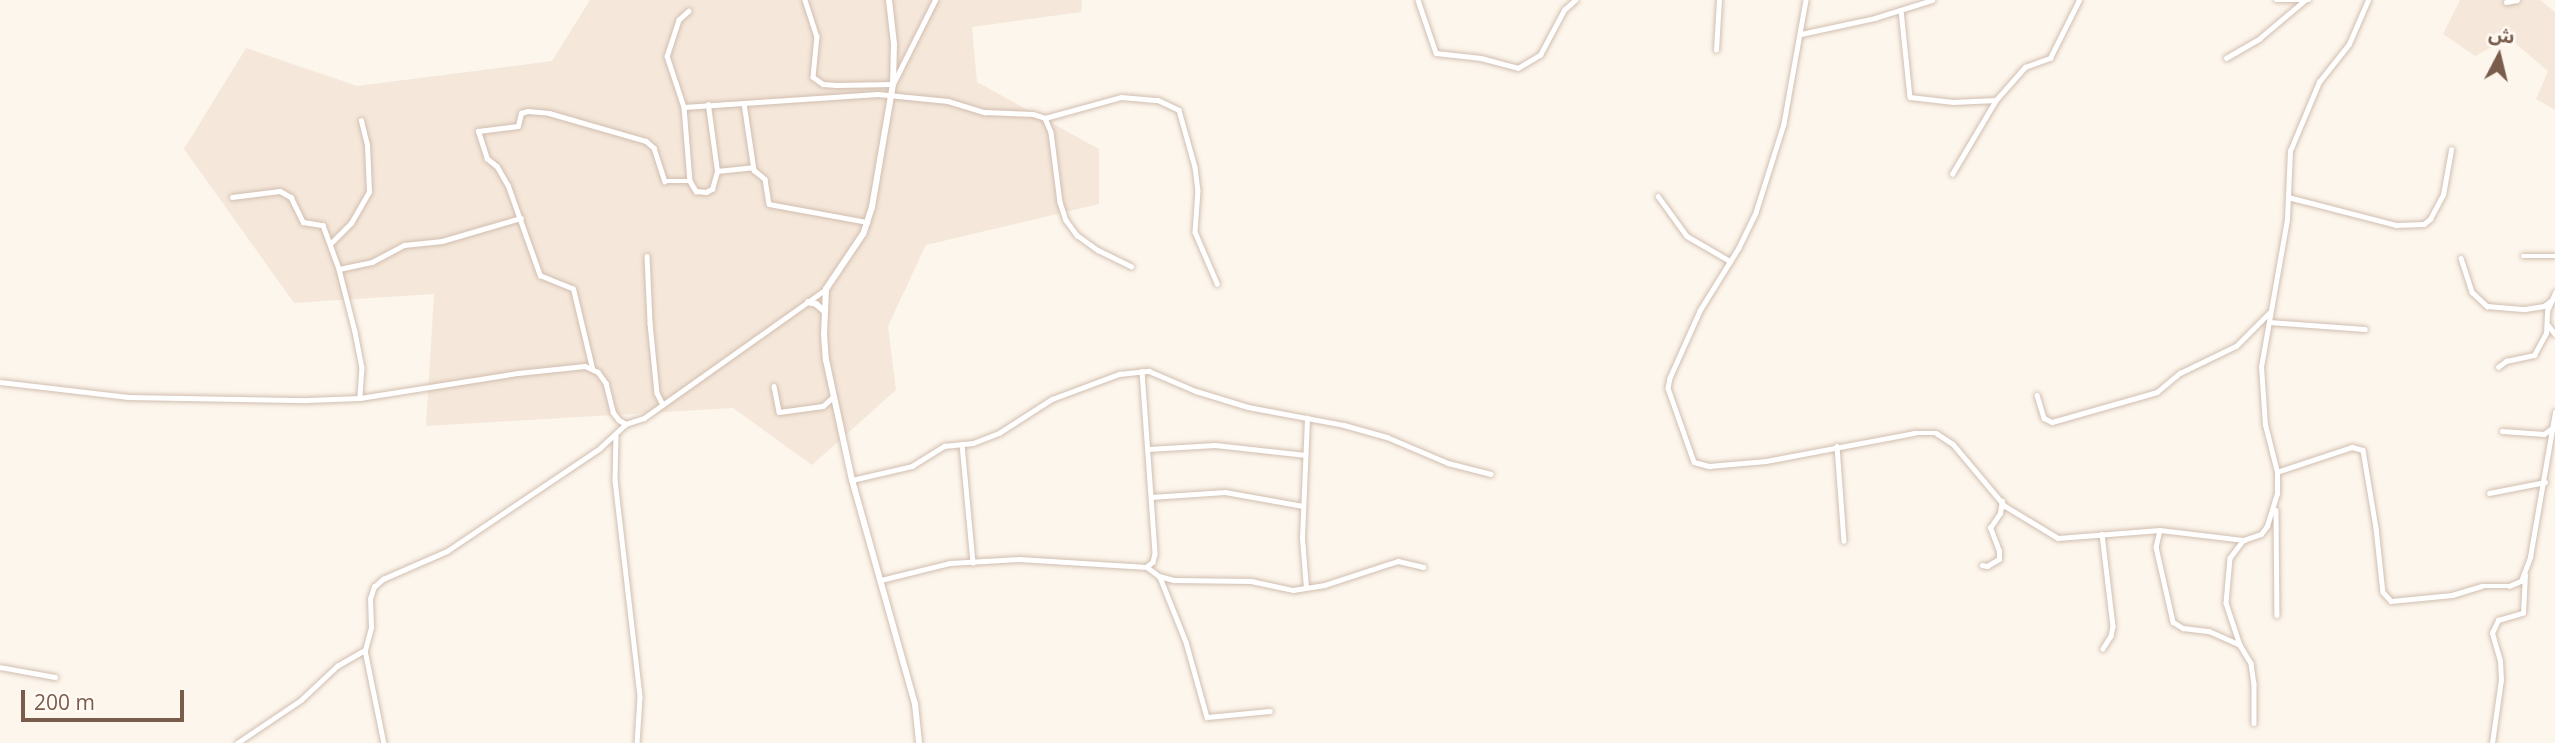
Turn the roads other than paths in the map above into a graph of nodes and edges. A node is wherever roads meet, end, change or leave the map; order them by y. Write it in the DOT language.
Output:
graph roads {
  1 [pos="805,0"];
  2 [pos="889,0"];
  3 [pos="935,0"];
  4 [pos="1419,0"];
  5 [pos="1575,0"];
  6 [pos="1720,0"];
  7 [pos="1807,0"];
  8 [pos="1932,0"];
  9 [pos="2079,0"];
  10 [pos="2276,0"];
  11 [pos="2307,0"];
  12 [pos="2367,0"];
  13 [pos="2517,0"];
  14 [pos="2506,2"];
  15 [pos="1901,10"];
  16 [pos="689,11"];
  17 [pos="1801,34"];
  18 [pos="1716,50"];
  19 [pos="2226,58"];
  20 [pos="893,84"];
  21 [pos="891,94"];
  22 [pos="1997,100"];
  23 [pos="744,103"];
  24 [pos="708,105"];
  25 [pos="684,107"];
  26 [pos="1045,118"];
  27 [pos="361,121"];
  28 [pos="2451,150"];
  29 [pos="753,167"];
  30 [pos="717,171"];
  31 [pos="1952,174"];
  32 [pos="690,181"];
  33 [pos="1658,196"];
  34 [pos="232,197"];
  35 [pos="2288,197"];
  36 [pos="521,218"];
  37 [pos="867,223"];
  38 [pos="330,244"];
  39 [pos="647,256"];
  40 [pos="2523,256"];
  41 [pos="2555,257"];
  42 [pos="2461,258"];
  43 [pos="1730,261"];
  44 [pos="1130,266"];
  45 [pos="339,269"];
  46 [pos="1217,283"];
  47 [pos="826,289"];
  48 [pos="2555,293"];
  49 [pos="2551,300"];
  50 [pos="808,302"];
  51 [pos="824,311"];
  52 [pos="2270,312"];
  53 [pos="2269,322"];
  54 [pos="2547,324"];
  55 [pos="2365,329"];
  56 [pos="2555,334"];
  57 [pos="2498,366"];
  58 [pos="592,369"];
  59 [pos="1142,371"];
  60 [pos="0,382"];
  61 [pos="774,386"];
  62 [pos="2037,395"];
  63 [pos="834,396"];
  64 [pos="360,398"];
  65 [pos="663,405"];
  66 [pos="2555,412"];
  67 [pos="1307,418"];
  68 [pos="626,424"];
  69 [pos="2554,426"];
  70 [pos="2502,431"];
  71 [pos="616,435"];
  72 [pos="962,444"];
  73 [pos="1837,446"];
  74 [pos="1147,449"];
  75 [pos="1305,455"];
  76 [pos="2277,472"];
  77 [pos="1491,474"];
  78 [pos="852,480"];
  79 [pos="2545,482"];
  80 [pos="2489,493"];
  81 [pos="1151,497"];
  82 [pos="2001,501"];
  83 [pos="2276,505"];
  84 [pos="1303,506"];
  85 [pos="2160,530"];
  86 [pos="2102,534"];
  87 [pos="2244,540"];
  88 [pos="1844,541"];
  89 [pos="973,562"];
  90 [pos="1982,565"];
  91 [pos="1147,567"];
  92 [pos="1423,567"];
  93 [pos="2525,574"];
  94 [pos="1159,576"];
  95 [pos="880,580"];
  96 [pos="1306,588"];
  97 [pos="2277,615"];
  98 [pos="2239,645"];
  99 [pos="2103,649"];
  100 [pos="365,650"];
  101 [pos="0,667"];
  102 [pos="55,677"];
  103 [pos="1270,711"];
  104 [pos="2254,723"];
  105 [pos="237,743"];
  106 [pos="384,743"];
  107 [pos="636,743"];
  108 [pos="919,743"];
  109 [pos="2492,743"];
  1 -- 20 [label="street"];
  2 -- 20 [label="street"];
  3 -- 20 [label="street"];
  4 -- 5 [label="street"];
  6 -- 18 [label="street"];
  7 -- 17 [label="street"];
  8 -- 15 [label="street"];
  9 -- 22 [label="street"];
  10 -- 11 [label="street"];
  11 -- 19 [label="street"];
  12 -- 35 [label="street"];
  13 -- 14 [label="street"];
  15 -- 17 [label="street"];
  15 -- 22 [label="street"];
  16 -- 25 [label="street"];
  17 -- 43 [label="street"];
  20 -- 21 [label="street"];
  21 -- 23 [label="street"];
  21 -- 26 [label="street"];
  21 -- 37 [label="street"];
  22 -- 31 [label="street"];
  23 -- 24 [label="street"];
  23 -- 29 [label="street"];
  24 -- 25 [label="street"];
  24 -- 30 [label="street"];
  25 -- 32 [label="street"];
  26 -- 44 [label="street"];
  26 -- 46 [label="street"];
  27 -- 38 [label="street"];
  28 -- 35 [label="street"];
  29 -- 30 [label="street"];
  29 -- 37 [label="street"];
  30 -- 32 [label="street"];
  32 -- 36 [label="street"];
  33 -- 43 [label="street"];
  34 -- 38 [label="street"];
  35 -- 52 [label="street"];
  36 -- 45 [label="street"];
  36 -- 58 [label="street"];
  37 -- 47 [label="street"];
  38 -- 45 [label="street"];
  39 -- 65 [label="street"];
  40 -- 41 [label="street"];
  42 -- 49 [label="street"];
  43 -- 73 [label="street"];
  45 -- 64 [label="street"];
  47 -- 50 [label="street"];
  47 -- 51 [label="street"];
  48 -- 49 [label="street"];
  49 -- 54 [label="street"];
  50 -- 51 [label="street"];
  50 -- 65 [label="street"];
  51 -- 63 [label="street"];
  52 -- 53 [label="street"];
  52 -- 62 [label="street"];
  53 -- 55 [label="street"];
  53 -- 76 [label="street"];
  54 -- 56 [label="street"];
  54 -- 57 [label="street"];
  58 -- 64 [label="street"];
  58 -- 68 [label="street"];
  59 -- 67 [label="street"];
  59 -- 72 [label="street"];
  59 -- 74 [label="street"];
  60 -- 64 [label="street"];
  61 -- 63 [label="street"];
  63 -- 78 [label="street"];
  65 -- 68 [label="street"];
  66 -- 69 [label="street"];
  67 -- 75 [label="street"];
  67 -- 77 [label="street"];
  68 -- 71 [label="street"];
  69 -- 70 [label="street"];
  69 -- 79 [label="street"];
  71 -- 100 [label="street"];
  71 -- 107 [label="street"];
  72 -- 78 [label="street"];
  72 -- 89 [label="street"];
  73 -- 82 [label="street"];
  73 -- 88 [label="street"];
  74 -- 75 [label="street"];
  74 -- 81 [label="street"];
  75 -- 84 [label="street"];
  76 -- 83 [label="street"];
  76 -- 93 [label="street"];
  78 -- 95 [label="street"];
  79 -- 80 [label="street"];
  79 -- 93 [label="street"];
  81 -- 84 [label="street"];
  81 -- 91 [label="street"];
  82 -- 86 [label="street"];
  82 -- 90 [label="street"];
  83 -- 87 [label="street"];
  83 -- 97 [label="street"];
  84 -- 96 [label="street"];
  85 -- 86 [label="street"];
  85 -- 87 [label="street"];
  85 -- 98 [label="street"];
  86 -- 99 [label="street"];
  87 -- 98 [label="street"];
  89 -- 91 [label="street"];
  89 -- 95 [label="street"];
  91 -- 94 [label="street"];
  92 -- 96 [label="street"];
  93 -- 109 [label="street"];
  94 -- 96 [label="street"];
  94 -- 103 [label="street"];
  95 -- 108 [label="street"];
  98 -- 104 [label="street"];
  100 -- 105 [label="street"];
  100 -- 106 [label="street"];
  101 -- 102 [label="street"];
}
